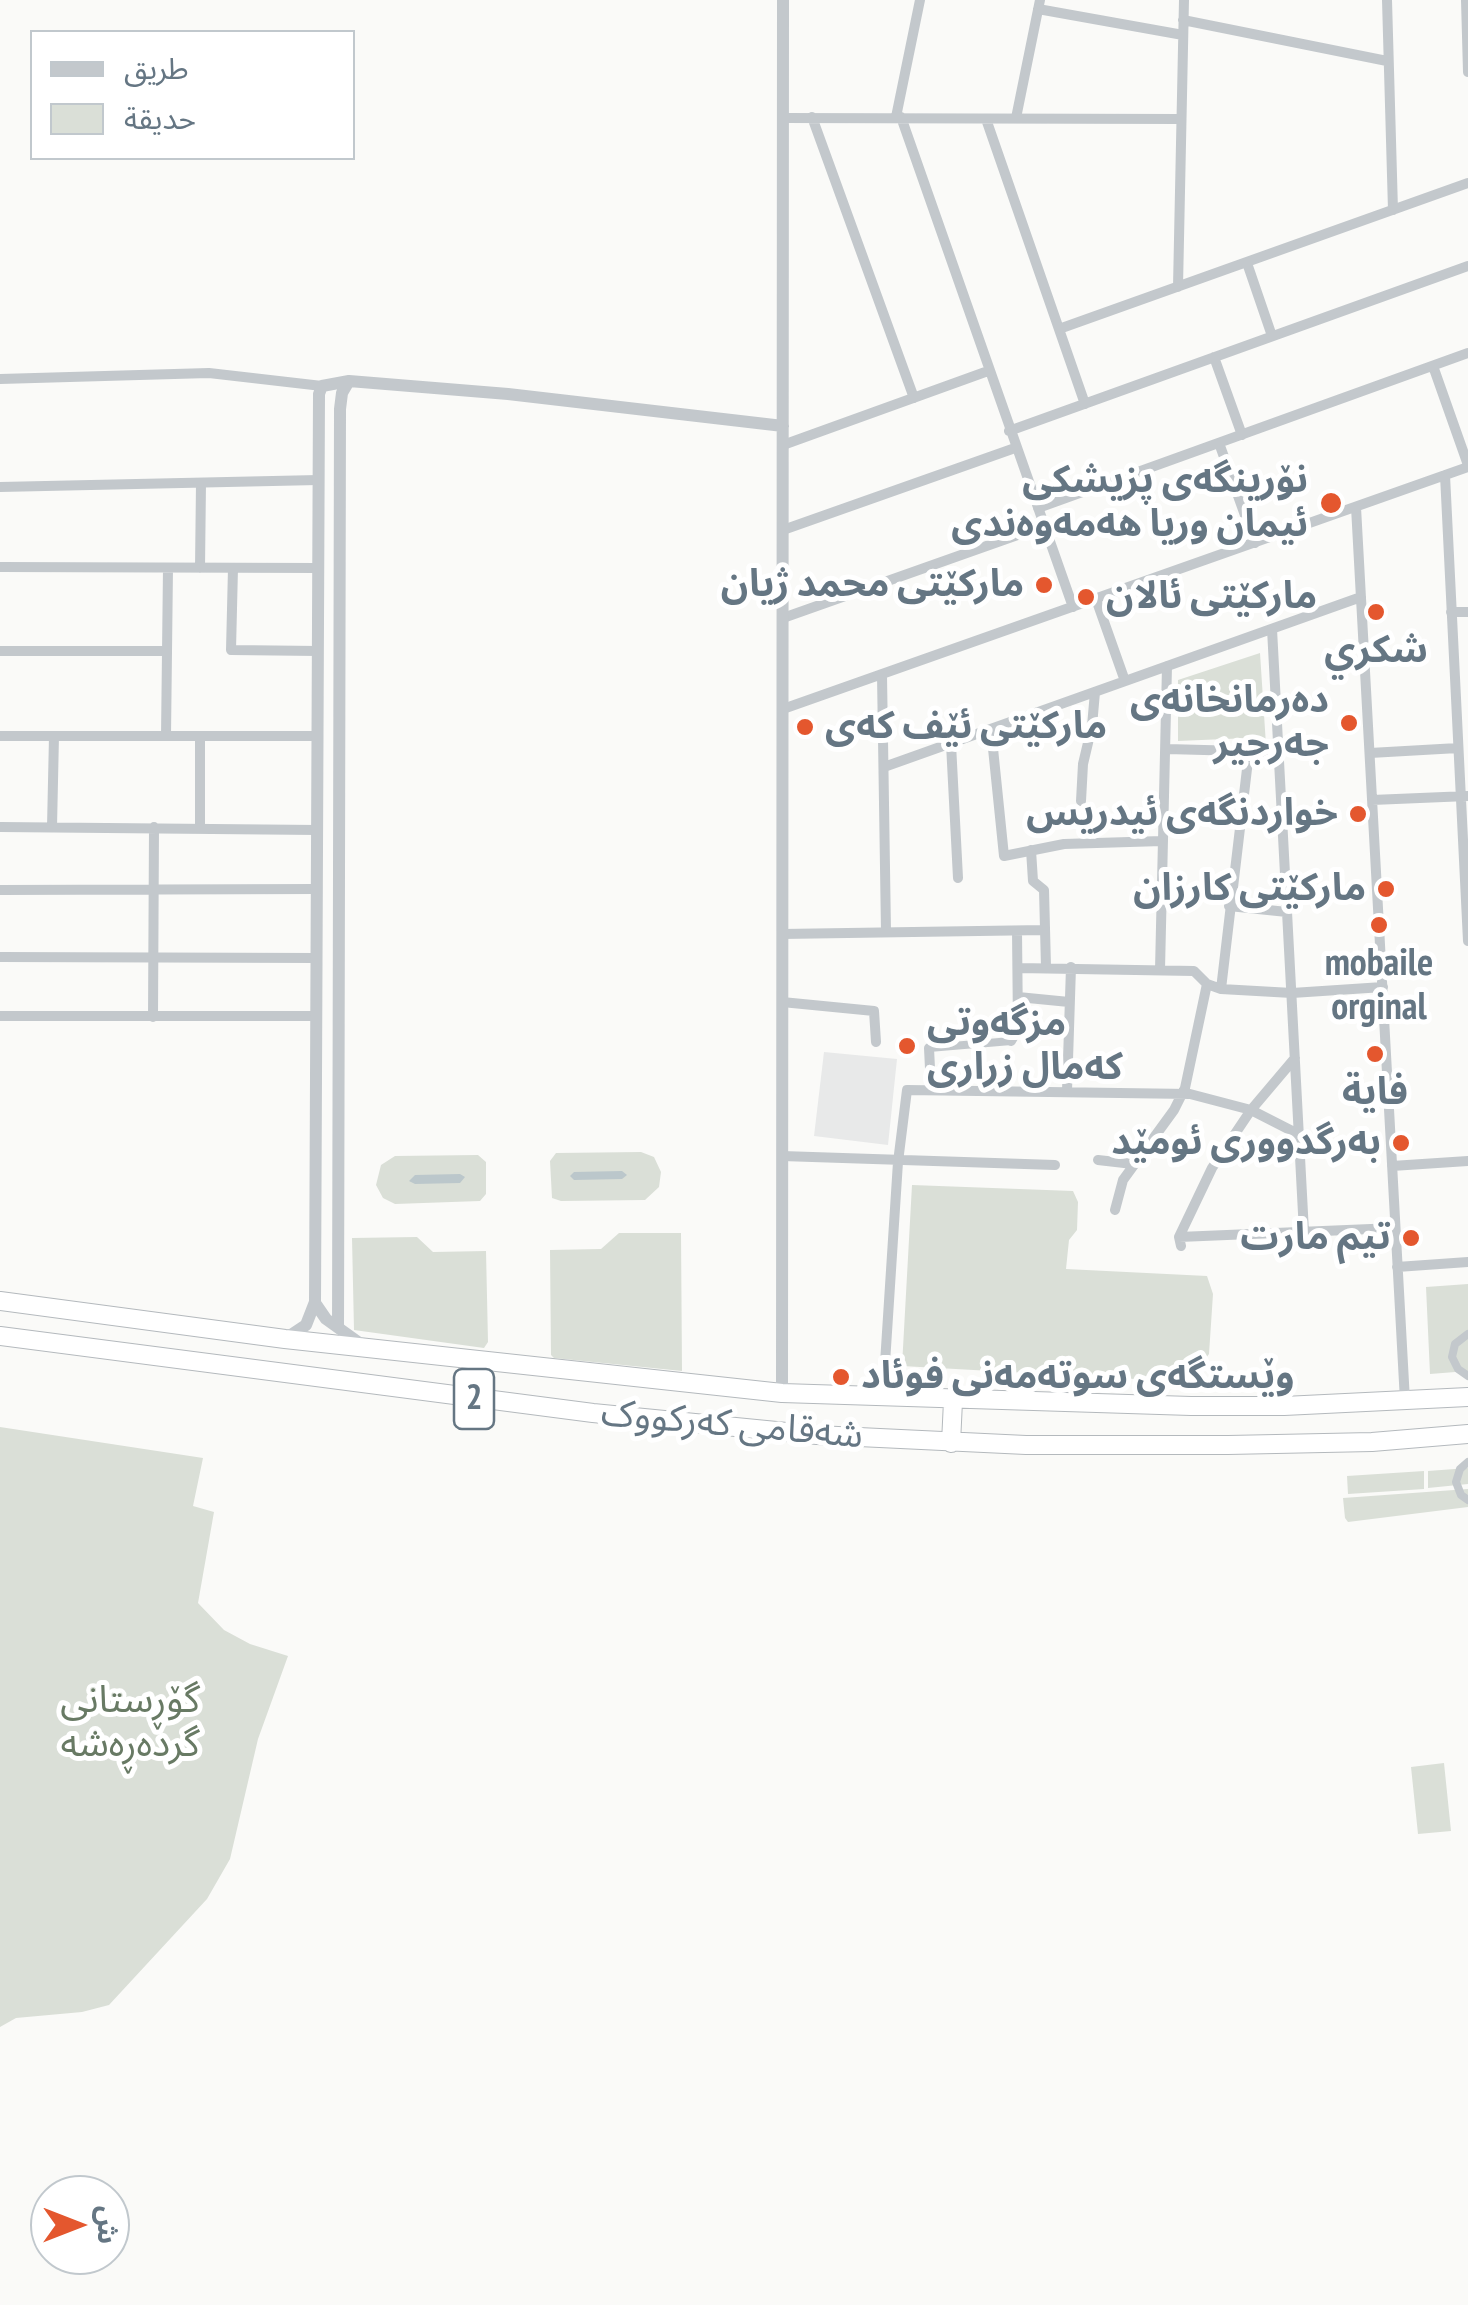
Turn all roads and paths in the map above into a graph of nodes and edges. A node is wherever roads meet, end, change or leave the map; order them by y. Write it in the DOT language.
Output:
graph roads {
  1 [pos="783,0"];
  2 [pos="920,0"];
  3 [pos="1184,0"];
  4 [pos="1388,0"];
  5 [pos="1466,0"];
  6 [pos="1039,4"];
  7 [pos="1183,20"];
  8 [pos="1183,34"];
  9 [pos="1387,61"];
  10 [pos="1468,72"];
  11 [pos="812,117"];
  12 [pos="898,117"];
  13 [pos="783,118"];
  14 [pos="986,118"];
  15 [pos="1016,118"];
  16 [pos="1182,119"];
  17 [pos="1468,184"];
  18 [pos="1392,210"];
  19 [pos="1246,264"];
  20 [pos="1468,266"];
  21 [pos="1178,287"];
  22 [pos="1059,329"];
  23 [pos="1272,336"];
  24 [pos="1468,353"];
  25 [pos="1214,357"];
  26 [pos="1433,366"];
  27 [pos="988,371"];
  28 [pos="0,379"];
  29 [pos="349,381"];
  30 [pos="322,386"];
  31 [pos="914,398"];
  32 [pos="1085,404"];
  33 [pos="783,426"];
  34 [pos="1009,431"];
  35 [pos="1242,434"];
  36 [pos="1218,443"];
  37 [pos="783,445"];
  38 [pos="1015,448"];
  39 [pos="1468,466"];
  40 [pos="1446,474"];
  41 [pos="318,480"];
  42 [pos="201,483"];
  43 [pos="0,487"];
  44 [pos="1356,507"];
  45 [pos="1038,508"];
  46 [pos="1043,526"];
  47 [pos="783,530"];
  48 [pos="1255,542"];
  49 [pos="0,567"];
  50 [pos="168,568"];
  51 [pos="200,568"];
  52 [pos="233,568"];
  53 [pos="318,568"];
  54 [pos="1361,597"];
  55 [pos="1096,599"];
  56 [pos="1073,608"];
  57 [pos="1451,612"];
  58 [pos="1468,612"];
  59 [pos="782,618"];
  60 [pos="1272,629"];
  61 [pos="318,630"];
  62 [pos="340,631"];
  63 [pos="0,651"];
  64 [pos="168,651"];
  65 [pos="318,651"];
  66 [pos="1167,666"];
  67 [pos="882,675"];
  68 [pos="1126,681"];
  69 [pos="1094,692"];
  70 [pos="782,709"];
  71 [pos="990,730"];
  72 [pos="0,736"];
  73 [pos="54,736"];
  74 [pos="166,736"];
  75 [pos="200,736"];
  76 [pos="318,736"];
  77 [pos="950,744"];
  78 [pos="1458,748"];
  79 [pos="1167,749"];
  80 [pos="1249,752"];
  81 [pos="1278,752"];
  82 [pos="1370,752"];
  83 [pos="884,767"];
  84 [pos="1464,796"];
  85 [pos="1372,800"];
  86 [pos="1081,801"];
  87 [pos="52,827"];
  88 [pos="154,827"];
  89 [pos="0,828"];
  90 [pos="200,828"];
  91 [pos="318,830"];
  92 [pos="1162,841"];
  93 [pos="1031,850"];
  94 [pos="958,878"];
  95 [pos="317,889"];
  96 [pos="0,890"];
  97 [pos="154,890"];
  98 [pos="1229,906"];
  99 [pos="1288,912"];
  100 [pos="317,918"];
  101 [pos="339,918"];
  102 [pos="1044,930"];
  103 [pos="1016,931"];
  104 [pos="886,932"];
  105 [pos="782,934"];
  106 [pos="1468,941"];
  107 [pos="0,957"];
  108 [pos="153,957"];
  109 [pos="317,958"];
  110 [pos="1046,967"];
  111 [pos="1070,967"];
  112 [pos="1018,968"];
  113 [pos="1160,970"];
  114 [pos="1207,984"];
  115 [pos="1382,986"];
  116 [pos="1222,988"];
  117 [pos="1292,993"];
  118 [pos="1018,998"];
  119 [pos="782,1002"];
  120 [pos="1069,1002"];
  121 [pos="0,1016"];
  122 [pos="317,1016"];
  123 [pos="153,1018"];
  124 [pos="1018,1029"];
  125 [pos="1068,1030"];
  126 [pos="876,1042"];
  127 [pos="1012,1042"];
  128 [pos="929,1048"];
  129 [pos="1295,1057"];
  130 [pos="931,1089"];
  131 [pos="1067,1091"];
  132 [pos="1182,1094"];
  133 [pos="1251,1110"];
  134 [pos="1300,1134"];
  135 [pos="782,1156"];
  136 [pos="1098,1160"];
  137 [pos="898,1162"];
  138 [pos="1468,1162"];
  139 [pos="1133,1164"];
  140 [pos="1054,1165"];
  141 [pos="1392,1166"];
  142 [pos="1115,1210"];
  143 [pos="1395,1228"];
  144 [pos="1304,1232"];
  145 [pos="1468,1262"];
  146 [pos="1397,1268"];
  147 [pos="0,1302"];
  148 [pos="315,1302"];
  149 [pos="338,1327"];
  150 [pos="1468,1334"];
  151 [pos="0,1336"];
  152 [pos="285,1338"];
  153 [pos="365,1347"];
  154 [pos="884,1363"];
  155 [pos="1468,1376"];
  156 [pos="782,1393"];
  157 [pos="1468,1397"];
  158 [pos="953,1401"];
  159 [pos="1405,1402"];
  160 [pos="1468,1434"];
  161 [pos="951,1442"];
  162 [pos="1468,1462"];
  163 [pos="1468,1500"];
  1 -- 13 [label="street"];
  2 -- 12 [label="street"];
  3 -- 7 [label="street"];
  4 -- 9 [label="street"];
  5 -- 10 [label="street"];
  6 -- 8 [label="street"];
  6 -- 15 [label="street"];
  7 -- 8 [label="street"];
  7 -- 9 [label="street"];
  8 -- 16 [label="street"];
  9 -- 18 [label="street"];
  11 -- 12 [label="street"];
  11 -- 13 [label="street"];
  11 -- 31 [label="street"];
  12 -- 14 [label="street"];
  12 -- 27 [label="street"];
  13 -- 33 [label="street"];
  14 -- 15 [label="street"];
  14 -- 22 [label="street"];
  15 -- 16 [label="street"];
  16 -- 21 [label="street"];
  17 -- 18 [label="street"];
  18 -- 19 [label="street"];
  19 -- 21 [label="street"];
  19 -- 23 [label="street"];
  20 -- 23 [label="street"];
  21 -- 22 [label="street"];
  22 -- 32 [label="street"];
  23 -- 25 [label="street"];
  24 -- 26 [label="street"];
  25 -- 32 [label="street"];
  25 -- 35 [label="street"];
  26 -- 35 [label="street"];
  26 -- 39 [label="street"];
  27 -- 31 [label="street"];
  27 -- 34 [label="street"];
  28 -- 30 [label="street"];
  29 -- 30 [label="street"];
  29 -- 33 [label="street"];
  29 -- 62 [label="street"];
  30 -- 41 [label="street"];
  31 -- 37 [label="street"];
  32 -- 34 [label="street"];
  33 -- 37 [label="street"];
  34 -- 38 [label="street"];
  35 -- 36 [label="street"];
  36 -- 45 [label="street"];
  36 -- 48 [label="street"];
  37 -- 47 [label="street"];
  38 -- 45 [label="street"];
  38 -- 47 [label="street"];
  39 -- 40 [label="street"];
  40 -- 44 [label="street"];
  40 -- 57 [label="street"];
  41 -- 42 [label="street"];
  41 -- 53 [label="street"];
  42 -- 43 [label="street"];
  42 -- 51 [label="street"];
  44 -- 48 [label="street"];
  44 -- 54 [label="street"];
  45 -- 46 [label="street"];
  46 -- 56 [label="street"];
  46 -- 59 [label="street"];
  47 -- 59 [label="street"];
  48 -- 55 [label="street"];
  49 -- 50 [label="street"];
  50 -- 51 [label="street"];
  50 -- 64 [label="street"];
  51 -- 52 [label="street"];
  52 -- 53 [label="street"];
  52 -- 65 [label="street"];
  53 -- 61 [label="street"];
  54 -- 60 [label="street"];
  54 -- 82 [label="street"];
  55 -- 56 [label="street"];
  55 -- 68 [label="street"];
  56 -- 67 [label="street"];
  57 -- 58 [label="street"];
  57 -- 78 [label="street"];
  59 -- 70 [label="street"];
  60 -- 66 [label="street"];
  60 -- 81 [label="street"];
  61 -- 62 [label="street"];
  61 -- 65 [label="street"];
  62 -- 101 [label="street"];
  63 -- 64 [label="street"];
  64 -- 74 [label="street"];
  65 -- 76 [label="street"];
  66 -- 68 [label="street"];
  66 -- 79 [label="street"];
  67 -- 70 [label="street"];
  67 -- 83 [label="street"];
  68 -- 69 [label="street"];
  69 -- 71 [label="street"];
  69 -- 86 [label="street"];
  70 -- 105 [label="street"];
  71 -- 77 [label="street"];
  71 -- 93 [label="street"];
  72 -- 73 [label="street"];
  73 -- 74 [label="street"];
  73 -- 87 [label="street"];
  74 -- 75 [label="street"];
  75 -- 76 [label="street"];
  75 -- 90 [label="street"];
  76 -- 91 [label="street"];
  77 -- 83 [label="street"];
  77 -- 94 [label="street"];
  78 -- 82 [label="street"];
  78 -- 84 [label="street"];
  79 -- 80 [label="street"];
  79 -- 92 [label="street"];
  80 -- 81 [label="street"];
  80 -- 98 [label="street"];
  81 -- 99 [label="street"];
  82 -- 85 [label="street"];
  83 -- 104 [label="street"];
  84 -- 85 [label="street"];
  84 -- 106 [label="street"];
  85 -- 115 [label="street"];
  87 -- 88 [label="street"];
  87 -- 89 [label="street"];
  88 -- 90 [label="street"];
  88 -- 97 [label="street"];
  90 -- 91 [label="street"];
  91 -- 95 [label="street"];
  92 -- 93 [label="street"];
  92 -- 113 [label="street"];
  93 -- 102 [label="street"];
  95 -- 97 [label="street"];
  95 -- 100 [label="street"];
  96 -- 97 [label="street"];
  97 -- 108 [label="street"];
  98 -- 99 [label="street"];
  98 -- 116 [label="street"];
  99 -- 117 [label="street"];
  100 -- 101 [label="street"];
  100 -- 109 [label="street"];
  101 -- 149 [label="street"];
  102 -- 103 [label="street"];
  102 -- 110 [label="street"];
  103 -- 104 [label="street"];
  103 -- 112 [label="street"];
  104 -- 105 [label="street"];
  105 -- 119 [label="street"];
  107 -- 108 [label="street"];
  108 -- 109 [label="street"];
  108 -- 123 [label="street"];
  109 -- 122 [label="street"];
  110 -- 111 [label="street"];
  110 -- 112 [label="street"];
  111 -- 113 [label="street"];
  111 -- 120 [label="street"];
  112 -- 118 [label="street"];
  113 -- 114 [label="street"];
  114 -- 116 [label="street"];
  114 -- 132 [label="street"];
  115 -- 117 [label="street"];
  115 -- 141 [label="street"];
  116 -- 117 [label="street"];
  117 -- 129 [label="street"];
  118 -- 120 [label="street"];
  118 -- 124 [label="street"];
  119 -- 126 [label="street"];
  119 -- 135 [label="street"];
  120 -- 125 [label="street"];
  121 -- 123 [label="street"];
  122 -- 123 [label="street"];
  122 -- 148 [label="street"];
  124 -- 125 [label="street"];
  124 -- 127 [label="street"];
  125 -- 131 [label="street"];
  127 -- 128 [label="street"];
  128 -- 130 [label="street"];
  129 -- 133 [label="street"];
  129 -- 134 [label="street"];
  130 -- 131 [label="street"];
  130 -- 137 [label="street"];
  131 -- 132 [label="street"];
  132 -- 133 [label="street"];
  132 -- 139 [label="street"];
  133 -- 134 [label="street"];
  133 -- 144 [label="street"];
  134 -- 144 [label="street"];
  135 -- 137 [label="street"];
  135 -- 156 [label="street"];
  136 -- 139 [label="street"];
  137 -- 140 [label="street"];
  137 -- 154 [label="street"];
  138 -- 141 [label="street"];
  139 -- 142 [label="street"];
  141 -- 143 [label="street"];
  143 -- 144 [label="street"];
  143 -- 146 [label="street"];
  145 -- 146 [label="street"];
  146 -- 159 [label="street"];
  147 -- 152 [label="highway, شەقامی کەرکووک / 2"];
  148 -- 149 [label="street"];
  148 -- 152 [label="street"];
  149 -- 153 [label="street"];
  150 -- 155 [label="street"];
  151 -- 161 [label="highway, شەقامی کەرکووک / 2"];
  152 -- 153 [label="highway, شەقامی کەرکووک / 2"];
  153 -- 156 [label="highway, شەقامی کەرکووک / 2"];
  156 -- 158 [label="highway, شەقامی کەرکووک / 2"];
  157 -- 159 [label="highway, شەقامی کەرکووک / 2"];
  158 -- 159 [label="highway, شەقامی کەرکووک / 2"];
  158 -- 161 [label="highway"];
  160 -- 161 [label="highway, شەقامی کەرکووک / 2"];
  162 -- 163 [label="street"];
}
